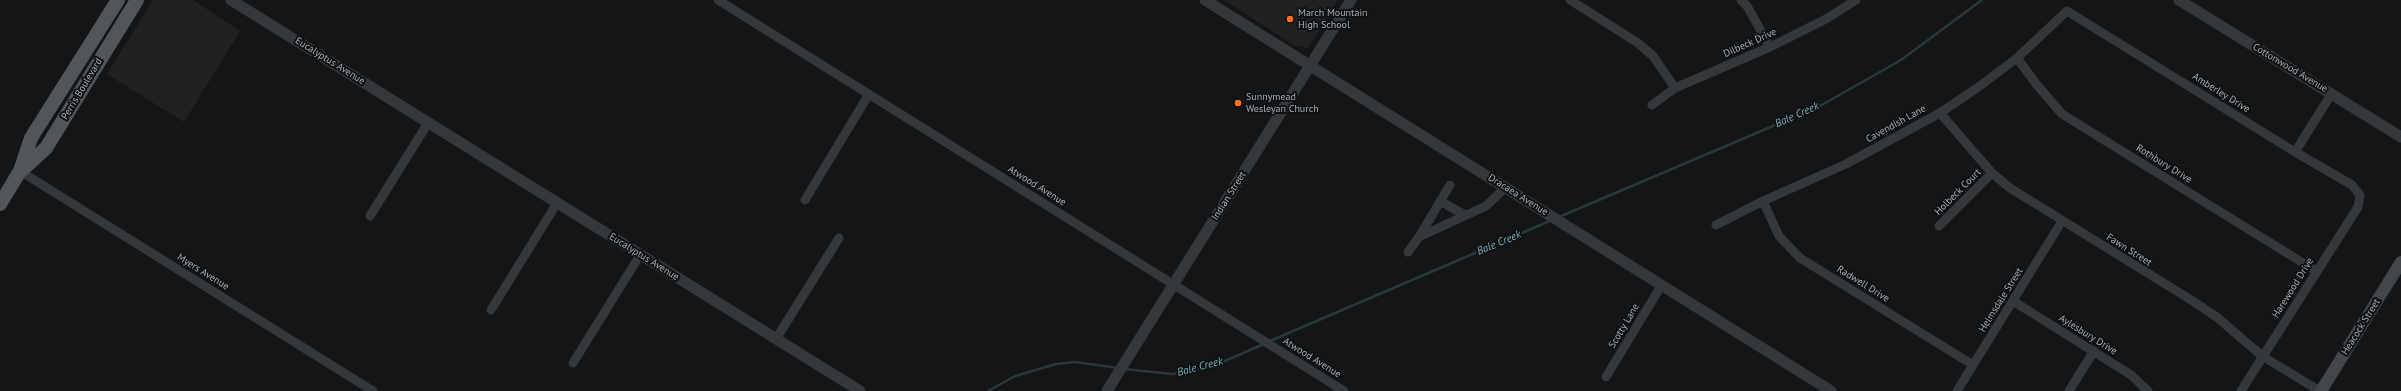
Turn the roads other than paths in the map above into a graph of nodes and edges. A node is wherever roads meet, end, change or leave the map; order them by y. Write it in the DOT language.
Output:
graph roads {
  1 [pos="118,0"];
  2 [pos="137,0"];
  3 [pos="231,0"];
  4 [pos="718,0"];
  5 [pos="1205,0"];
  6 [pos="1351,0"];
  7 [pos="1570,0"];
  8 [pos="1741,0"];
  9 [pos="1856,0"];
  10 [pos="2179,0"];
  11 [pos="2067,11"];
  12 [pos="1770,47"];
  13 [pos="2017,58"];
  14 [pos="1310,66"];
  15 [pos="1675,88"];
  16 [pos="2332,93"];
  17 [pos="869,94"];
  18 [pos="1652,105"];
  19 [pos="1940,113"];
  20 [pos="428,123"];
  21 [pos="2401,137"];
  22 [pos="2295,152"];
  23 [pos="20,171"];
  24 [pos="1992,173"];
  25 [pos="1450,185"];
  26 [pos="1506,187"];
  27 [pos="2360,195"];
  28 [pos="805,200"];
  29 [pos="1440,201"];
  30 [pos="1763,201"];
  31 [pos="557,203"];
  32 [pos="0,204"];
  33 [pos="1464,215"];
  34 [pos="370,216"];
  35 [pos="2062,221"];
  36 [pos="1716,225"];
  37 [pos="1939,226"];
  38 [pos="1419,237"];
  39 [pos="839,238"];
  40 [pos="1408,252"];
  41 [pos="640,255"];
  42 [pos="2401,262"];
  43 [pos="2316,271"];
  44 [pos="1174,285"];
  45 [pos="1661,286"];
  46 [pos="2013,301"];
  47 [pos="491,310"];
  48 [pos="776,339"];
  49 [pos="2094,351"];
  50 [pos="2262,356"];
  51 [pos="573,363"];
  52 [pos="1973,365"];
  53 [pos="1606,377"];
  54 [pos="1110,386"];
  55 [pos="373,391"];
  56 [pos="860,391"];
  57 [pos="1344,391"];
  58 [pos="1831,391"];
  59 [pos="1957,391"];
  60 [pos="2069,391"];
  61 [pos="2148,391"];
  62 [pos="2241,391"];
  63 [pos="2320,391"];
  1 -- 23 [label="main road, Perris Boulevard"];
  2 -- 23 [label="main road, Perris Boulevard"];
  3 -- 20 [label="street, Eucalyptus Avenue"];
  4 -- 17 [label="street, Atwood Avenue"];
  5 -- 14 [label="street, Dracaea Avenue"];
  6 -- 14 [label="street, Indian Street"];
  7 -- 15 [label="street"];
  8 -- 12 [label="street"];
  9 -- 12 [label="street, Dilbeck Drive"];
  10 -- 16 [label="street, Cottonwood Avenue"];
  11 -- 13 [label="street, Cavendish Lane"];
  11 -- 22 [label="street, Amberley Drive"];
  12 -- 15 [label="street, Dilbeck Drive"];
  13 -- 19 [label="street, Cavendish Lane"];
  13 -- 43 [label="street, Rothbury Drive"];
  14 -- 26 [label="street, Dracaea Avenue"];
  14 -- 44 [label="street, Indian Street"];
  15 -- 18 [label="street, Dilbeck Drive"];
  16 -- 21 [label="street, Cottonwood Avenue"];
  16 -- 22 [label="street"];
  17 -- 28 [label="street"];
  17 -- 44 [label="street, Atwood Avenue"];
  19 -- 24 [label="street, Fawn Street"];
  19 -- 30 [label="street, Cavendish Lane"];
  20 -- 31 [label="street, Eucalyptus Avenue"];
  20 -- 34 [label="street"];
  22 -- 27 [label="street, Amberley Drive"];
  23 -- 32 [label="main road, Perris Boulevard"];
  23 -- 55 [label="street, Myers Avenue"];
  24 -- 35 [label="street, Fawn Street"];
  24 -- 37 [label="street, Holbeck Court"];
  25 -- 29 [label="street"];
  26 -- 33 [label="street"];
  26 -- 45 [label="street, Dracaea Avenue"];
  27 -- 43 [label="street, Harewood Drive"];
  29 -- 33 [label="street"];
  29 -- 38 [label="street"];
  30 -- 36 [label="street, Cavendish Lane"];
  30 -- 52 [label="street, Radwell Drive"];
  31 -- 41 [label="street, Eucalyptus Avenue"];
  31 -- 47 [label="street"];
  33 -- 38 [label="street"];
  35 -- 46 [label="street, Helmsdale Street"];
  35 -- 50 [label="street, Fawn Street"];
  38 -- 40 [label="street"];
  39 -- 48 [label="street"];
  41 -- 48 [label="street, Eucalyptus Avenue"];
  41 -- 51 [label="street"];
  42 -- 63 [label="main road, Heacock Street"];
  43 -- 50 [label="street, Harewood Drive"];
  44 -- 54 [label="street, Indian Street"];
  44 -- 57 [label="street, Atwood Avenue"];
  45 -- 53 [label="street, Scotty Lane"];
  45 -- 58 [label="street, Dracaea Avenue"];
  46 -- 49 [label="street, Aylesbury Drive"];
  46 -- 52 [label="street, Helmsdale Street"];
  48 -- 56 [label="street, Eucalyptus Avenue"];
  49 -- 60 [label="street"];
  49 -- 61 [label="street, Aylesbury Drive"];
  50 -- 62 [label="street, Harewood Drive"];
  50 -- 63 [label="street, Fawn Street"];
  52 -- 59 [label="street, Helmsdale Street"];
}
